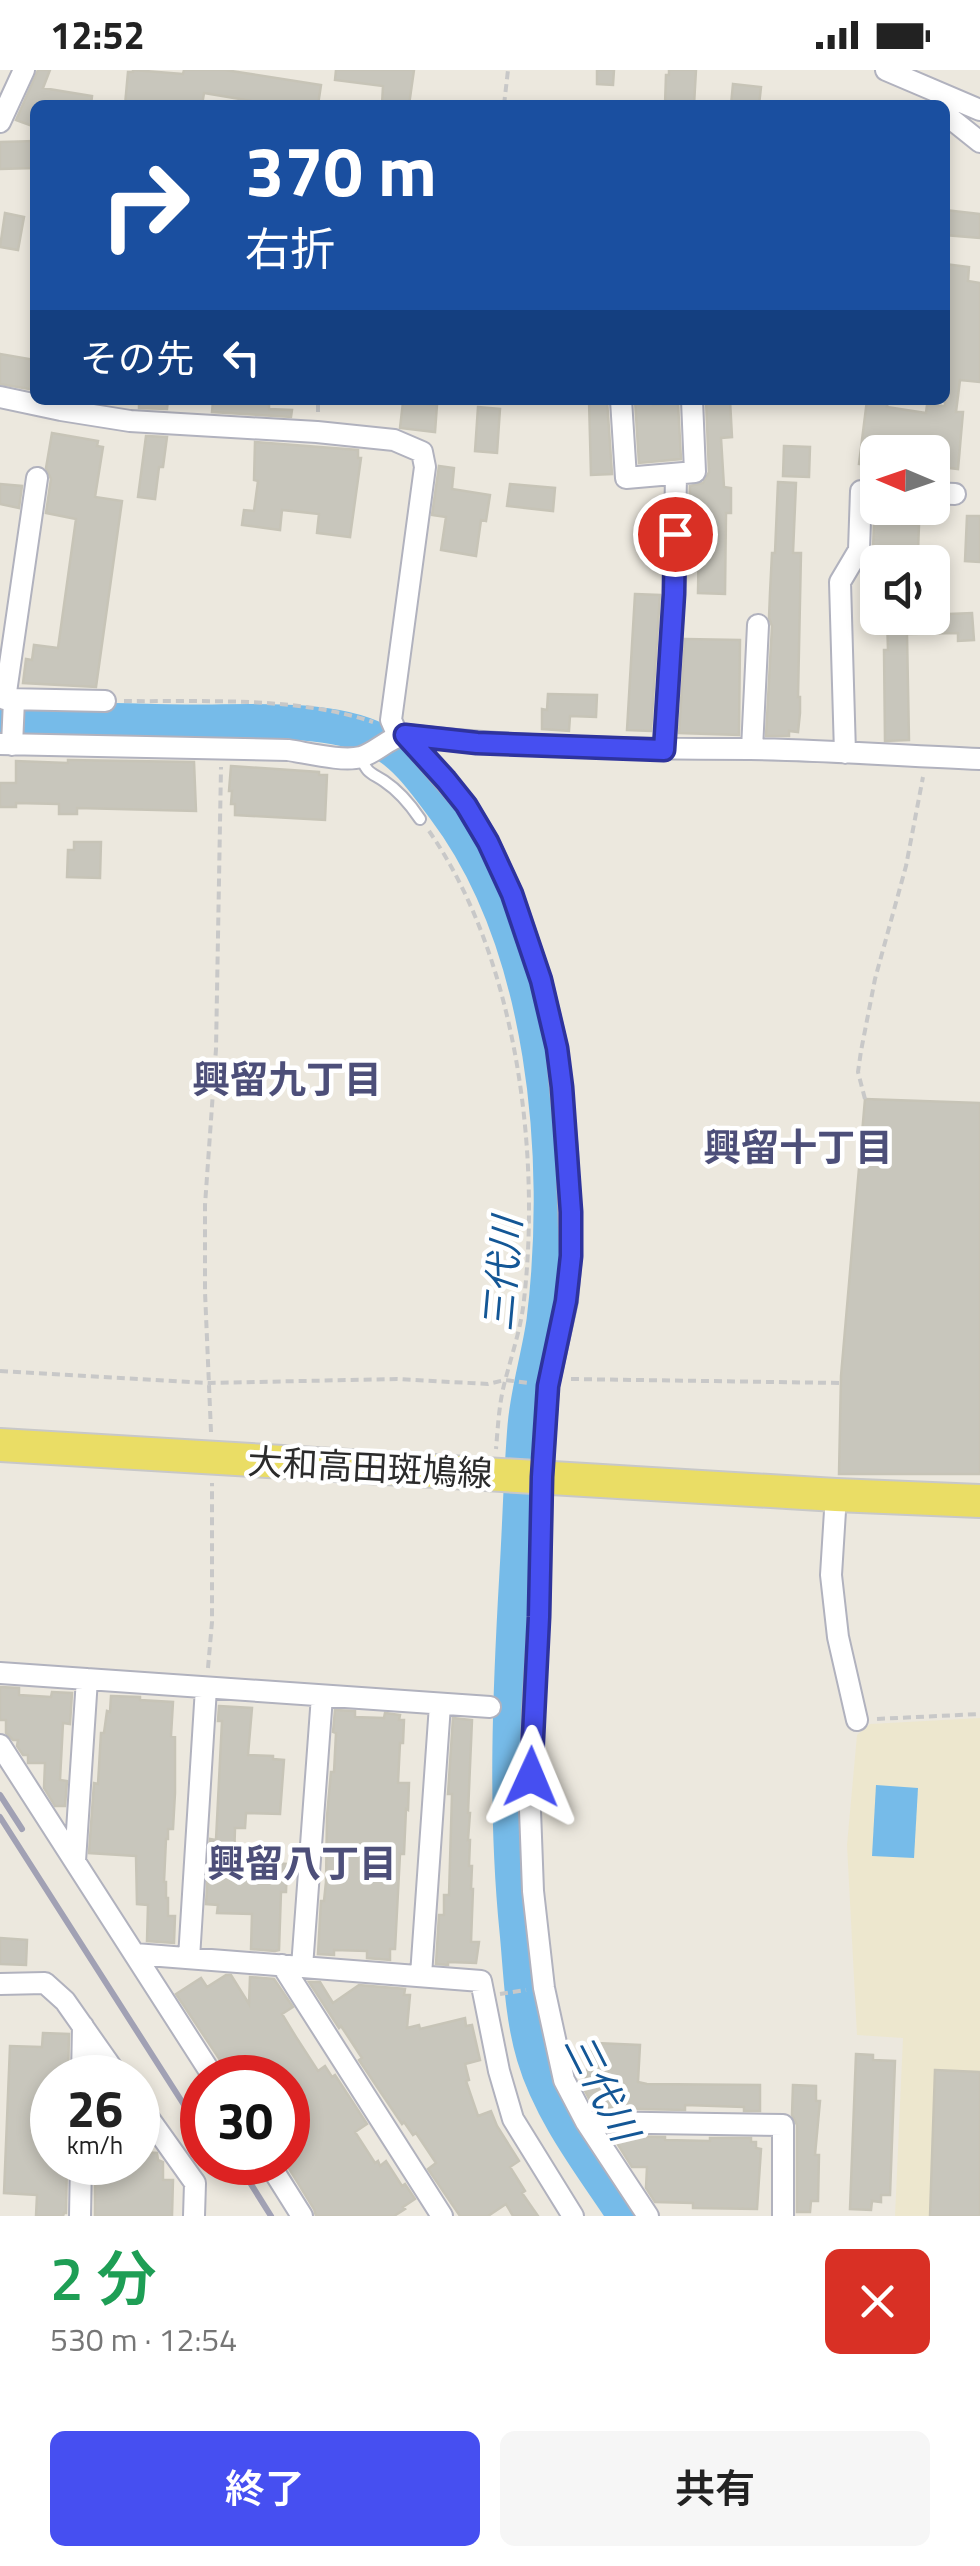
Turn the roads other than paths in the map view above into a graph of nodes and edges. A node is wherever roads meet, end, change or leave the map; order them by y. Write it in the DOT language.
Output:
graph roads {
  1 [pos="24,70"];
  2 [pos="891,72"];
  3 [pos="927,100"];
  4 [pos="980,110"];
  5 [pos="950,118"];
  6 [pos="0,122"];
  7 [pos="980,142"];
  8 [pos="0,397"];
  9 [pos="30,403"];
  10 [pos="38,405"];
  11 [pos="621,405"];
  12 [pos="692,405"];
  13 [pos="676,474"];
  14 [pos="37,478"];
  15 [pos="950,494"];
  16 [pos="955,494"];
  17 [pos="860,521"];
  18 [pos="758,626"];
  19 [pos="105,701"];
  20 [pos="14,705"];
  21 [pos="401,736"];
  22 [pos="8,741"];
  23 [pos="664,750"];
  24 [pos="752,750"];
  25 [pos="845,753"];
  26 [pos="360,757"];
  27 [pos="980,758"];
  28 [pos="420,819"];
  29 [pos="0,1445"];
  30 [pos="542,1477"];
  31 [pos="836,1495"];
  32 [pos="980,1501"];
  33 [pos="0,1673"];
  34 [pos="87,1679"];
  35 [pos="206,1688"];
  36 [pos="322,1696"];
  37 [pos="440,1705"];
  38 [pos="490,1707"];
  39 [pos="857,1720"];
  40 [pos="0,1745"];
  41 [pos="75,1860"];
  42 [pos="135,1954"];
  43 [pos="189,1958"];
  44 [pos="292,1966"];
  45 [pos="421,1975"];
  46 [pos="0,1984"];
  47 [pos="83,2026"];
  48 [pos="82,2055"];
  49 [pos="103,2055"];
  50 [pos="199,2055"];
  51 [pos="586,2122"];
  52 [pos="160,2134"];
  53 [pos="81,2185"];
  54 [pos="282,2185"];
  55 [pos="80,2216"];
  56 [pos="194,2216"];
  57 [pos="302,2216"];
  58 [pos="442,2216"];
  59 [pos="573,2216"];
  60 [pos="648,2216"];
  61 [pos="783,2216"];
  1 -- 6 [label="street"];
  2 -- 3 [label="street"];
  2 -- 4 [label="street"];
  5 -- 7 [label="street"];
  8 -- 9 [label="street"];
  10 -- 21 [label="street"];
  11 -- 13 [label="street"];
  12 -- 13 [label="street"];
  13 -- 23 [label="street"];
  14 -- 20 [label="street"];
  15 -- 16 [label="street"];
  17 -- 25 [label="street"];
  18 -- 24 [label="street"];
  19 -- 20 [label="street"];
  20 -- 22 [label="street"];
  21 -- 23 [label="street"];
  21 -- 26 [label="street"];
  21 -- 30 [label="street"];
  22 -- 26 [label="street"];
  23 -- 24 [label="street"];
  24 -- 25 [label="street"];
  25 -- 27 [label="street"];
  26 -- 28 [label="lane"];
  29 -- 30 [label="main road, 大和高田斑鳩線"];
  30 -- 31 [label="main road, 大和高田斑鳩線"];
  30 -- 51 [label="street"];
  31 -- 32 [label="main road, 大和高田斑鳩線"];
  31 -- 39 [label="street"];
  33 -- 34 [label="street"];
  34 -- 35 [label="street"];
  34 -- 41 [label="street"];
  35 -- 36 [label="street"];
  35 -- 43 [label="street"];
  36 -- 37 [label="street"];
  36 -- 44 [label="street"];
  37 -- 38 [label="street"];
  37 -- 45 [label="street"];
  40 -- 41 [label="street"];
  41 -- 42 [label="street"];
  42 -- 43 [label="street"];
  42 -- 50 [label="street"];
  43 -- 44 [label="street"];
  44 -- 45 [label="street"];
  44 -- 58 [label="street"];
  45 -- 59 [label="street"];
  46 -- 47 [label="street"];
  47 -- 48 [label="street"];
  47 -- 49 [label="street"];
  51 -- 60 [label="street"];
  51 -- 61 [label="street"];
  52 -- 56 [label="street"];
  53 -- 55 [label="street"];
  54 -- 57 [label="street"];
}
